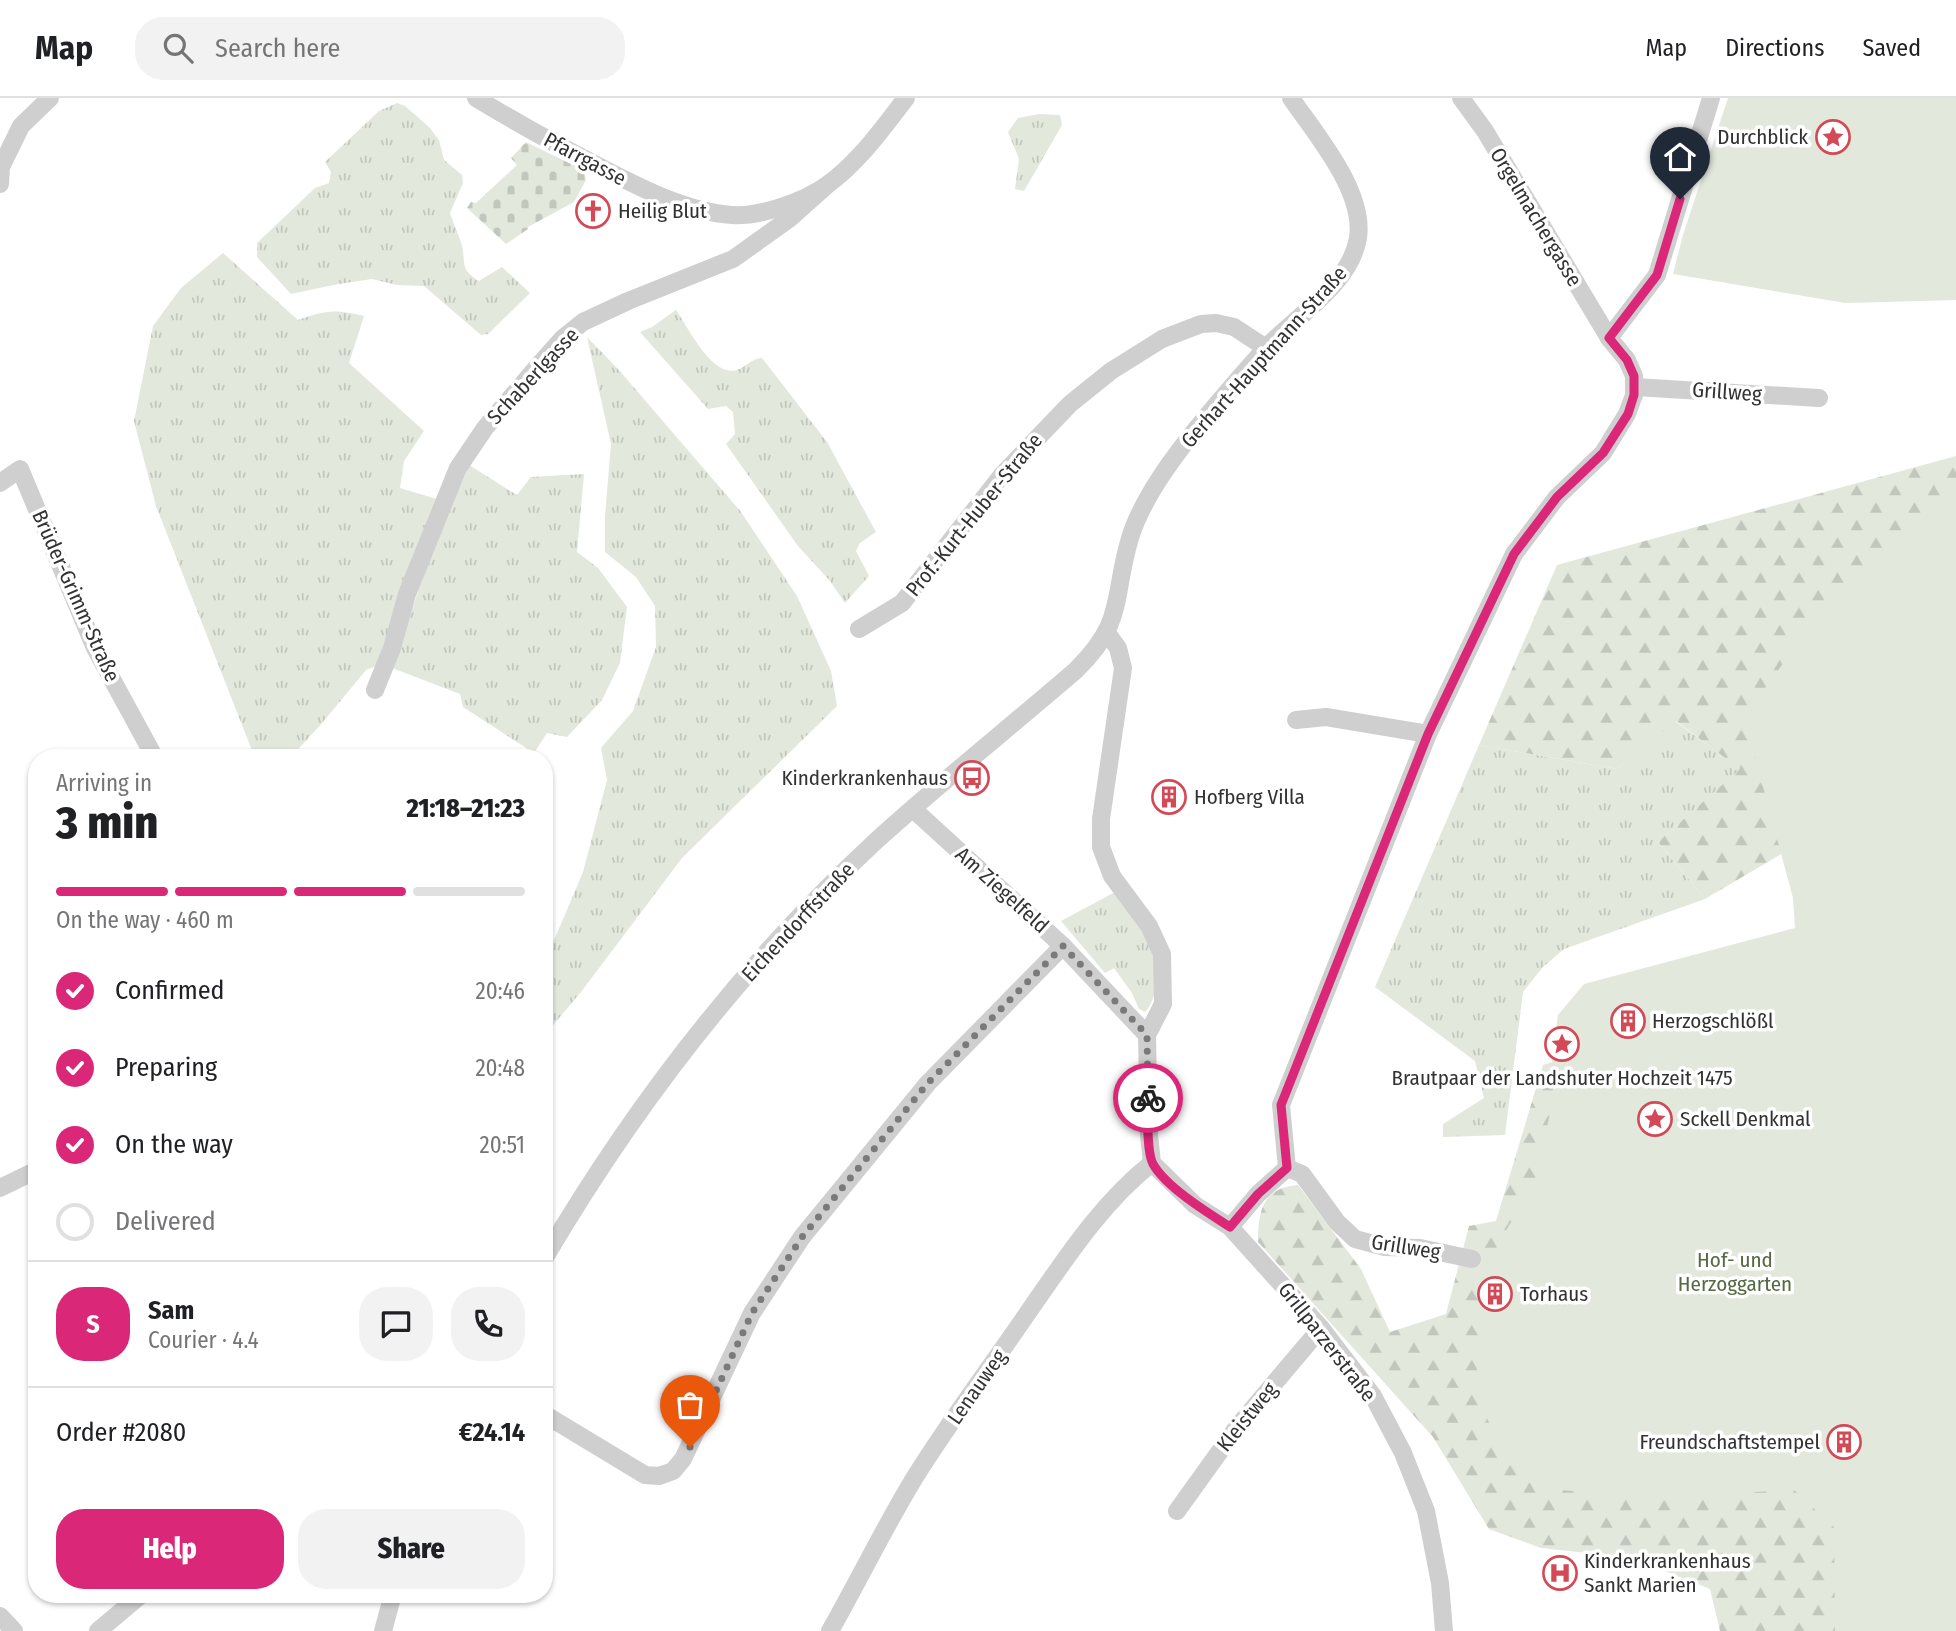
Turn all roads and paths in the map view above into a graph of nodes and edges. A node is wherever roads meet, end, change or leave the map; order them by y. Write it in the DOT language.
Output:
graph roads {
  1 [pos="50,98"];
  2 [pos="476,98"];
  3 [pos="906,98"];
  4 [pos="1291,98"];
  5 [pos="1461,98"];
  6 [pos="1711,98"];
  7 [pos="0,174"];
  8 [pos="827,186"];
  9 [pos="1609,338"];
  10 [pos="1266,348"];
  11 [pos="1635,387"];
  12 [pos="1819,398"];
  13 [pos="0,483"];
  14 [pos="859,629"];
  15 [pos="1107,633"];
  16 [pos="375,690"];
  17 [pos="1296,720"];
  18 [pos="1428,734"];
  19 [pos="150,749"];
  20 [pos="913,809"];
  21 [pos="1063,946"];
  22 [pos="1147,1035"];
  23 [pos="1153,1163"];
  24 [pos="1287,1168"];
  25 [pos="28,1174"];
  26 [pos="0,1188"];
  27 [pos="1230,1227"];
  28 [pos="553,1245"];
  29 [pos="1472,1259"];
  30 [pos="1321,1328"];
  31 [pos="553,1419"];
  32 [pos="1177,1510"];
  33 [pos="131,1603"];
  34 [pos="391,1603"];
  35 [pos="0,1616"];
  36 [pos="14,1631"];
  37 [pos="98,1631"];
  38 [pos="383,1631"];
  39 [pos="830,1631"];
  40 [pos="1444,1631"];
  1 -- 7 [label="street"];
  2 -- 8 [label="street, Pfarrgasse"];
  3 -- 8 [label="street, Pfarrgasse"];
  4 -- 10 [label="street, Gerhart-Hauptmann-Straße"];
  5 -- 9 [label="street, Orgelmachergasse"];
  6 -- 9 [label="street"];
  8 -- 16 [label="street, Schaberlgasse"];
  9 -- 11 [label="street"];
  10 -- 14 [label="street, Prof.-Kurt-Huber-Straße"];
  10 -- 15 [label="street, Gerhart-Hauptmann-Straße"];
  11 -- 12 [label="street, Grillweg"];
  11 -- 18 [label="street"];
  13 -- 19 [label="street, Brüder-Grimm-Straße"];
  15 -- 20 [label="street, Eichendorffstraße"];
  15 -- 22 [label="street"];
  17 -- 18 [label="street"];
  18 -- 24 [label="street"];
  20 -- 21 [label="street, Am Ziegelfeld"];
  20 -- 28 [label="street, Eichendorffstraße"];
  21 -- 22 [label="street, Am Ziegelfeld"];
  21 -- 31 [label="street"];
  22 -- 23 [label="street"];
  23 -- 27 [label="street"];
  23 -- 39 [label="street, Lenauweg"];
  24 -- 27 [label="street"];
  24 -- 29 [label="street, Grillweg"];
  25 -- 26 [label="street"];
  27 -- 30 [label="street, Grillparzerstraße"];
  30 -- 32 [label="street, Kleistweg"];
  30 -- 40 [label="street, Grillparzerstraße"];
  33 -- 37 [label="street"];
  34 -- 38 [label="street"];
  35 -- 36 [label="street"];
}
